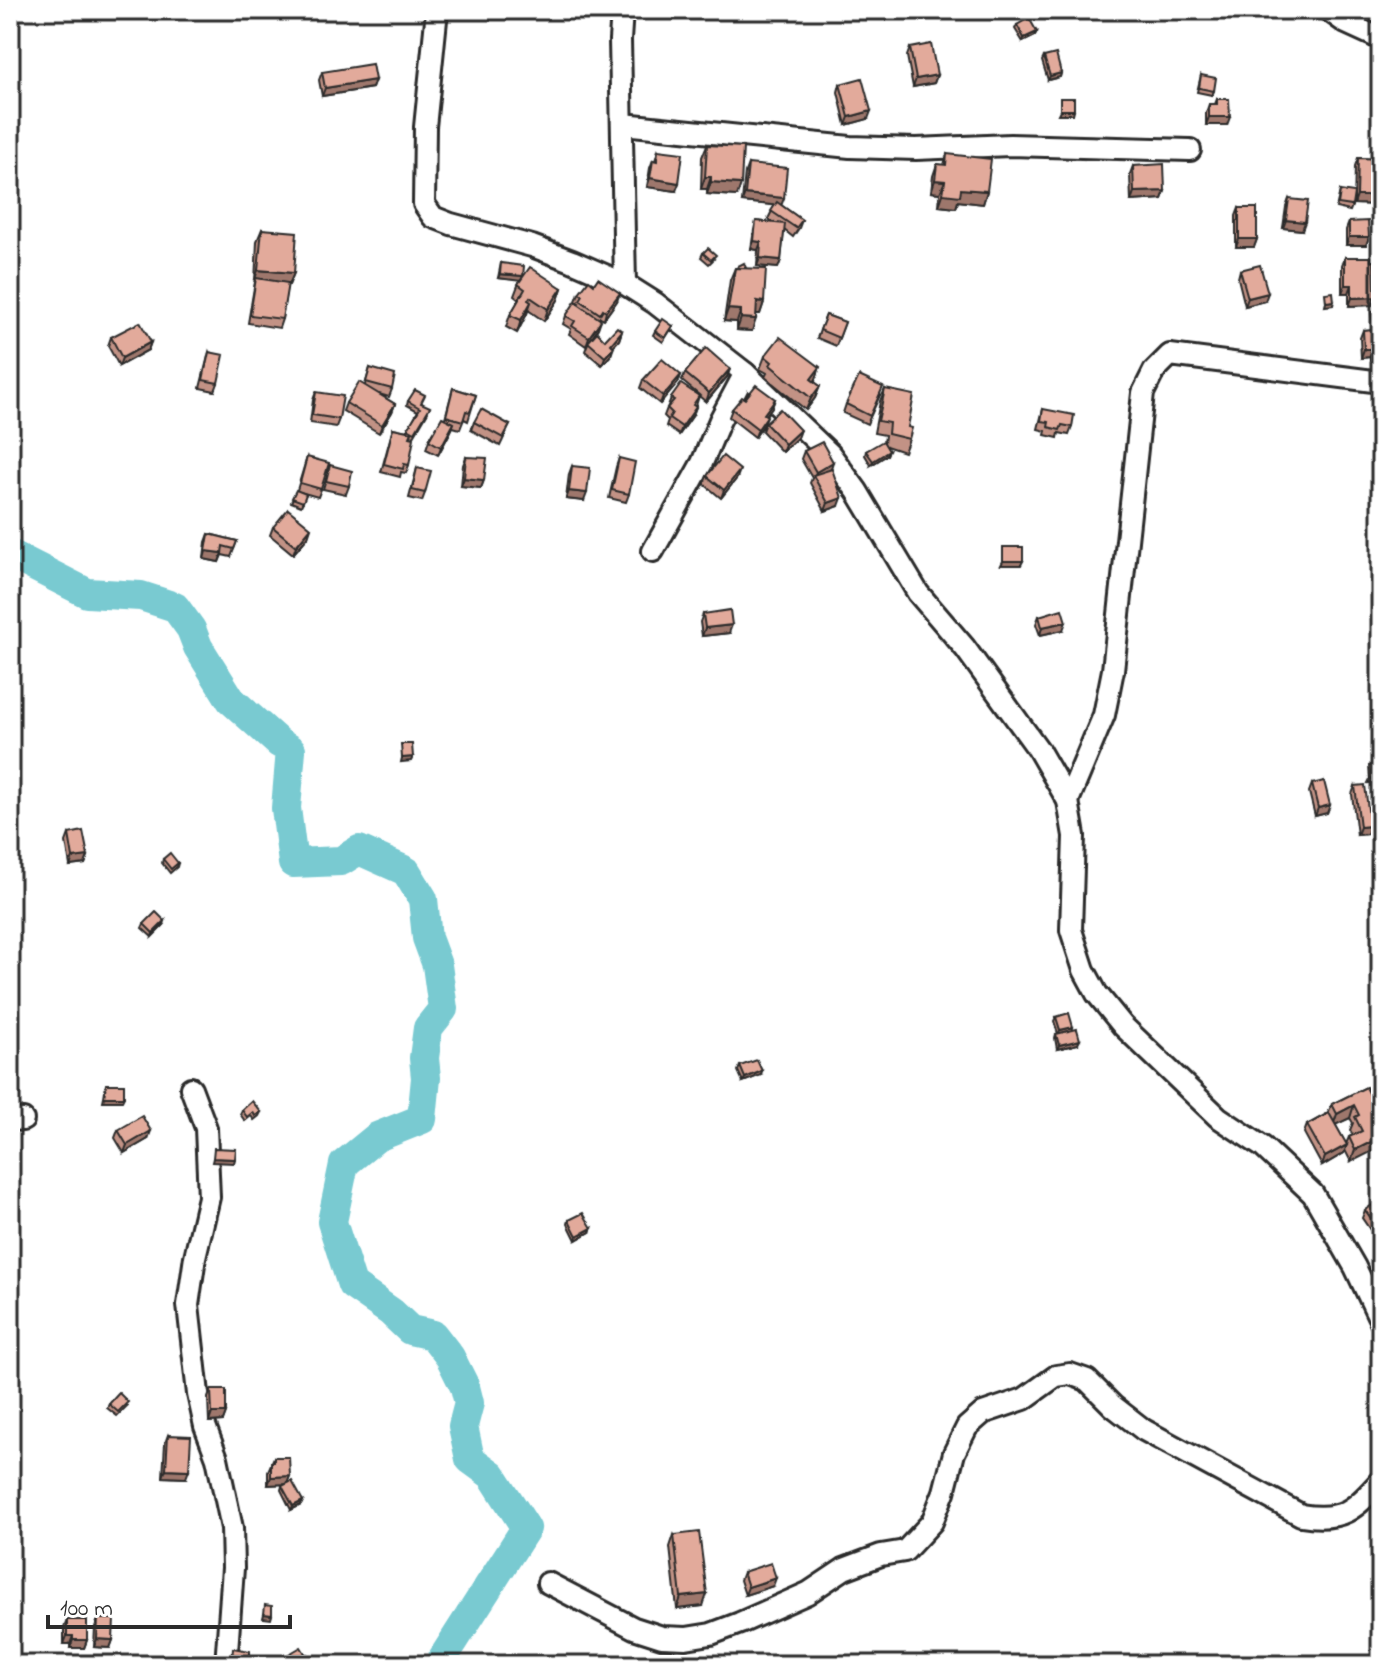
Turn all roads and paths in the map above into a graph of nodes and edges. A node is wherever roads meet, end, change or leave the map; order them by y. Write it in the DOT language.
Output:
graph roads {
  1 [pos="437,10"];
  2 [pos="622,10"];
  3 [pos="1328,10"];
  4 [pos="1381,39"];
  5 [pos="623,124"];
  6 [pos="1190,150"];
  7 [pos="625,284"];
  8 [pos="745,373"];
  9 [pos="1381,382"];
  10 [pos="653,551"];
  11 [pos="1068,801"];
  12 [pos="191,1088"];
  13 [pos="1381,1322"];
  14 [pos="1381,1480"];
  15 [pos="548,1583"];
  16 [pos="226,1665"];
  1 -- 7 [label="street"];
  2 -- 5 [label="street"];
  3 -- 4 [label="street"];
  5 -- 6 [label="street"];
  5 -- 7 [label="street"];
  7 -- 8 [label="street"];
  8 -- 10 [label="street"];
  8 -- 11 [label="street"];
  9 -- 11 [label="street"];
  11 -- 13 [label="street"];
  12 -- 16 [label="street"];
  14 -- 15 [label="street"];
}
